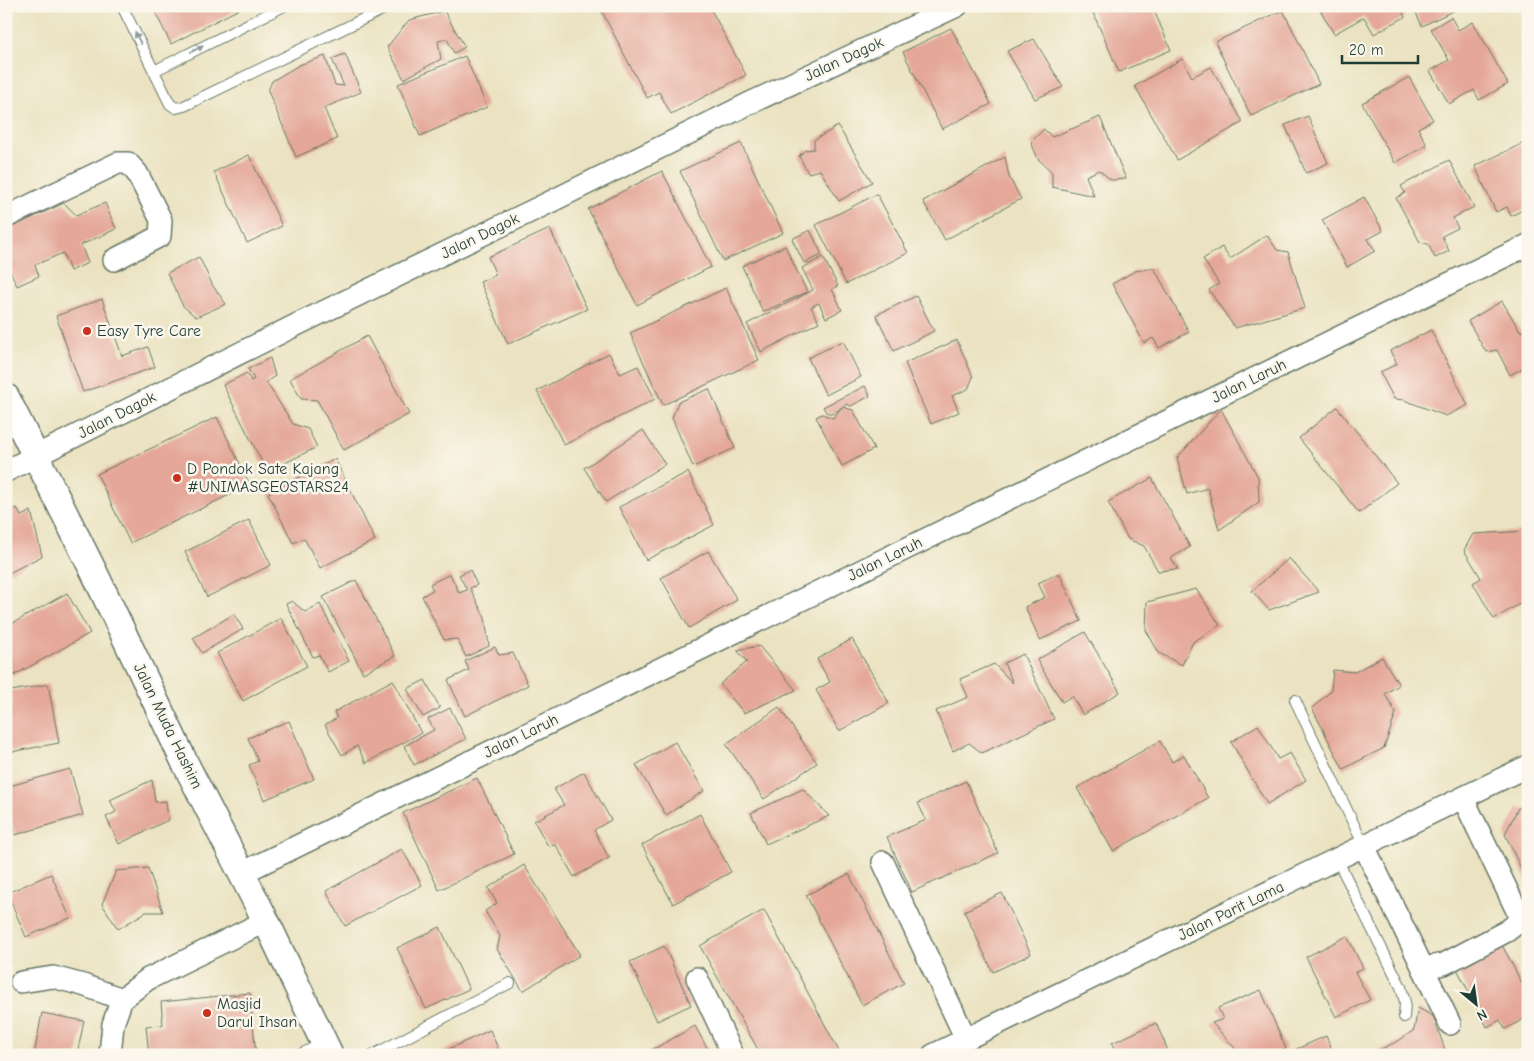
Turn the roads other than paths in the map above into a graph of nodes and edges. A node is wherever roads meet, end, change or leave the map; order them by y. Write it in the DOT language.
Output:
graph roads {
  1 [pos="122,6"];
  2 [pos="284,6"];
  3 [pos="390,6"];
  4 [pos="957,6"];
  5 [pos="154,71"];
  6 [pos="6,217"];
  7 [pos="1528,245"];
  8 [pos="114,260"];
  9 [pos="6,397"];
  10 [pos="35,457"];
  11 [pos="6,470"];
  12 [pos="1295,700"];
  13 [pos="1528,766"];
  14 [pos="1463,798"];
  15 [pos="1364,846"];
  16 [pos="1338,859"];
  17 [pos="883,862"];
  18 [pos="242,873"];
  19 [pos="1523,912"];
  20 [pos="266,921"];
  21 [pos="1423,968"];
  22 [pos="697,978"];
  23 [pos="21,982"];
  24 [pos="510,983"];
  25 [pos="122,999"];
  26 [pos="1404,1017"];
  27 [pos="1450,1024"];
  28 [pos="966,1039"];
  29 [pos="327,1049"];
  30 [pos="110,1055"];
  31 [pos="299,1055"];
  32 [pos="373,1055"];
  33 [pos="733,1055"];
  34 [pos="934,1055"];
  5 -- 1 [label="lane, one-way"];
  5 -- 2 [label="lane, one-way"];
  3 -- 5 [label="lane"];
  4 -- 10 [label="street, Jalan Dagok"];
  6 -- 8 [label="street"];
  7 -- 18 [label="street, Jalan Laruh"];
  9 -- 10 [label="street, Jalan Muda Hashim"];
  10 -- 11 [label="street, Jalan Dagok"];
  10 -- 18 [label="street, Jalan Muda Hashim"];
  12 -- 15 [label="lane"];
  13 -- 14 [label="street, Jalan Parit Lama"];
  14 -- 15 [label="street, Jalan Parit Lama"];
  14 -- 19 [label="street"];
  15 -- 16 [label="street, Jalan Parit Lama"];
  15 -- 21 [label="street"];
  16 -- 26 [label="lane"];
  16 -- 28 [label="street, Jalan Parit Lama"];
  17 -- 28 [label="street"];
  18 -- 20 [label="street, Jalan Muda Hashim"];
  19 -- 21 [label="street"];
  20 -- 25 [label="street"];
  20 -- 29 [label="street, Jalan Muda Hashim"];
  21 -- 27 [label="street"];
  22 -- 33 [label="street"];
  23 -- 25 [label="street"];
  24 -- 32 [label="lane"];
  25 -- 30 [label="street"];
  28 -- 34 [label="street, Jalan Parit Lama"];
  29 -- 31 [label="lane"];
}
